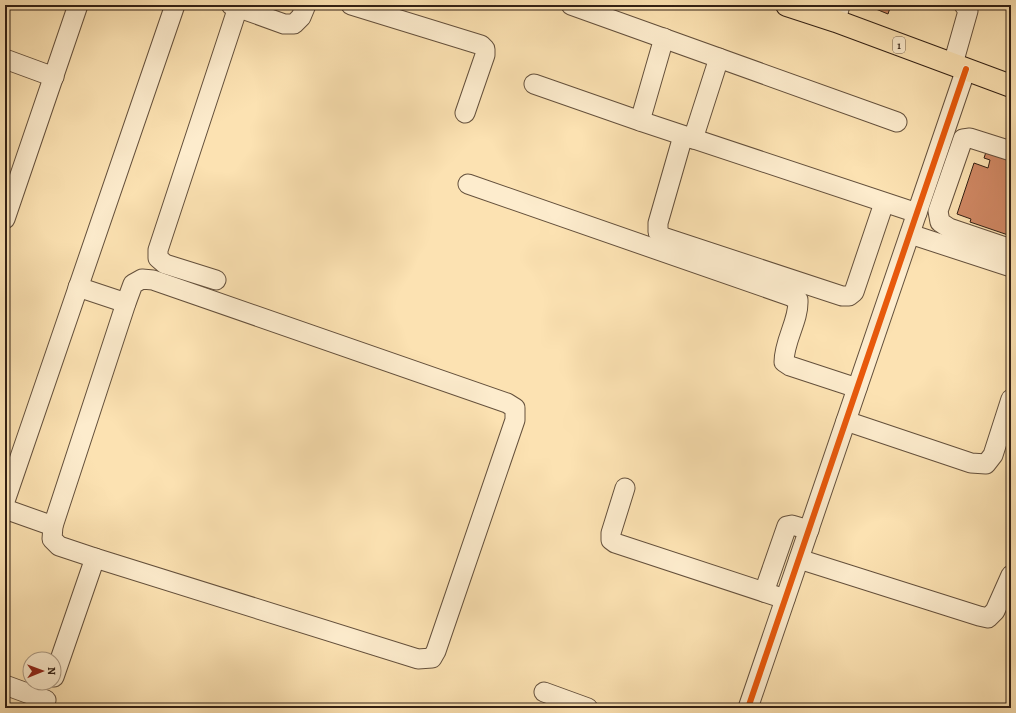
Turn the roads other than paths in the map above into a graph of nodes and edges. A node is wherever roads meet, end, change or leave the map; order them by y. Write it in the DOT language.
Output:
graph roads {
  1 [pos="78,5"];
  2 [pos="174,5"];
  3 [pos="306,5"];
  4 [pos="351,5"];
  5 [pos="571,5"];
  6 [pos="787,5"];
  7 [pos="964,5"];
  8 [pos="235,6"];
  9 [pos="838,13"];
  10 [pos="664,38"];
  11 [pos="719,58"];
  12 [pos="5,59"];
  13 [pos="959,67"];
  14 [pos="54,77"];
  15 [pos="534,84"];
  16 [pos="1011,86"];
  17 [pos="465,113"];
  18 [pos="640,121"];
  19 [pos="897,122"];
  20 [pos="688,137"];
  21 [pos="1011,151"];
  22 [pos="468,184"];
  23 [pos="884,203"];
  24 [pos="917,213"];
  25 [pos="5,219"];
  26 [pos="910,234"];
  27 [pos="1011,249"];
  28 [pos="1011,268"];
  29 [pos="216,280"];
  30 [pos="78,287"];
  31 [pos="126,303"];
  32 [pos="857,388"];
  33 [pos="1011,399"];
  34 [pos="846,421"];
  35 [pos="625,488"];
  36 [pos="5,501"];
  37 [pos="5,509"];
  38 [pos="53,526"];
  39 [pos="809,530"];
  40 [pos="95,558"];
  41 [pos="798,559"];
  42 [pos="1011,575"];
  43 [pos="764,592"];
  44 [pos="785,599"];
  45 [pos="62,654"];
  46 [pos="5,685"];
  47 [pos="544,692"];
  48 [pos="47,697"];
  49 [pos="588,708"];
  50 [pos="748,708"];
  1 -- 14 [label="street"];
  2 -- 30 [label="street"];
  3 -- 8 [label="street"];
  4 -- 17 [label="street"];
  5 -- 10 [label="street"];
  6 -- 9 [label="main road, 1"];
  7 -- 13 [label="street"];
  8 -- 29 [label="street"];
  9 -- 13 [label="main road, 1"];
  10 -- 11 [label="street"];
  10 -- 18 [label="street"];
  11 -- 19 [label="street"];
  11 -- 20 [label="street"];
  12 -- 14 [label="street"];
  13 -- 16 [label="main road, 1"];
  13 -- 24 [label="street"];
  14 -- 25 [label="street"];
  15 -- 18 [label="street"];
  18 -- 20 [label="street"];
  20 -- 23 [label="street"];
  20 -- 23 [label="street"];
  21 -- 27 [label="street"];
  22 -- 32 [label="street"];
  23 -- 24 [label="street"];
  24 -- 26 [label="street"];
  26 -- 28 [label="street"];
  26 -- 32 [label="street"];
  30 -- 31 [label="street"];
  30 -- 36 [label="street"];
  31 -- 38 [label="street"];
  31 -- 40 [label="street"];
  32 -- 34 [label="street"];
  33 -- 34 [label="street"];
  34 -- 39 [label="street"];
  35 -- 43 [label="street"];
  37 -- 38 [label="street"];
  38 -- 40 [label="street"];
  39 -- 41 [label="street"];
  39 -- 43 [label="street"];
  40 -- 45 [label="street"];
  41 -- 42 [label="street"];
  41 -- 44 [label="street"];
  43 -- 44 [label="street"];
  44 -- 50 [label="street"];
  46 -- 48 [label="street"];
  47 -- 49 [label="street"];
}
